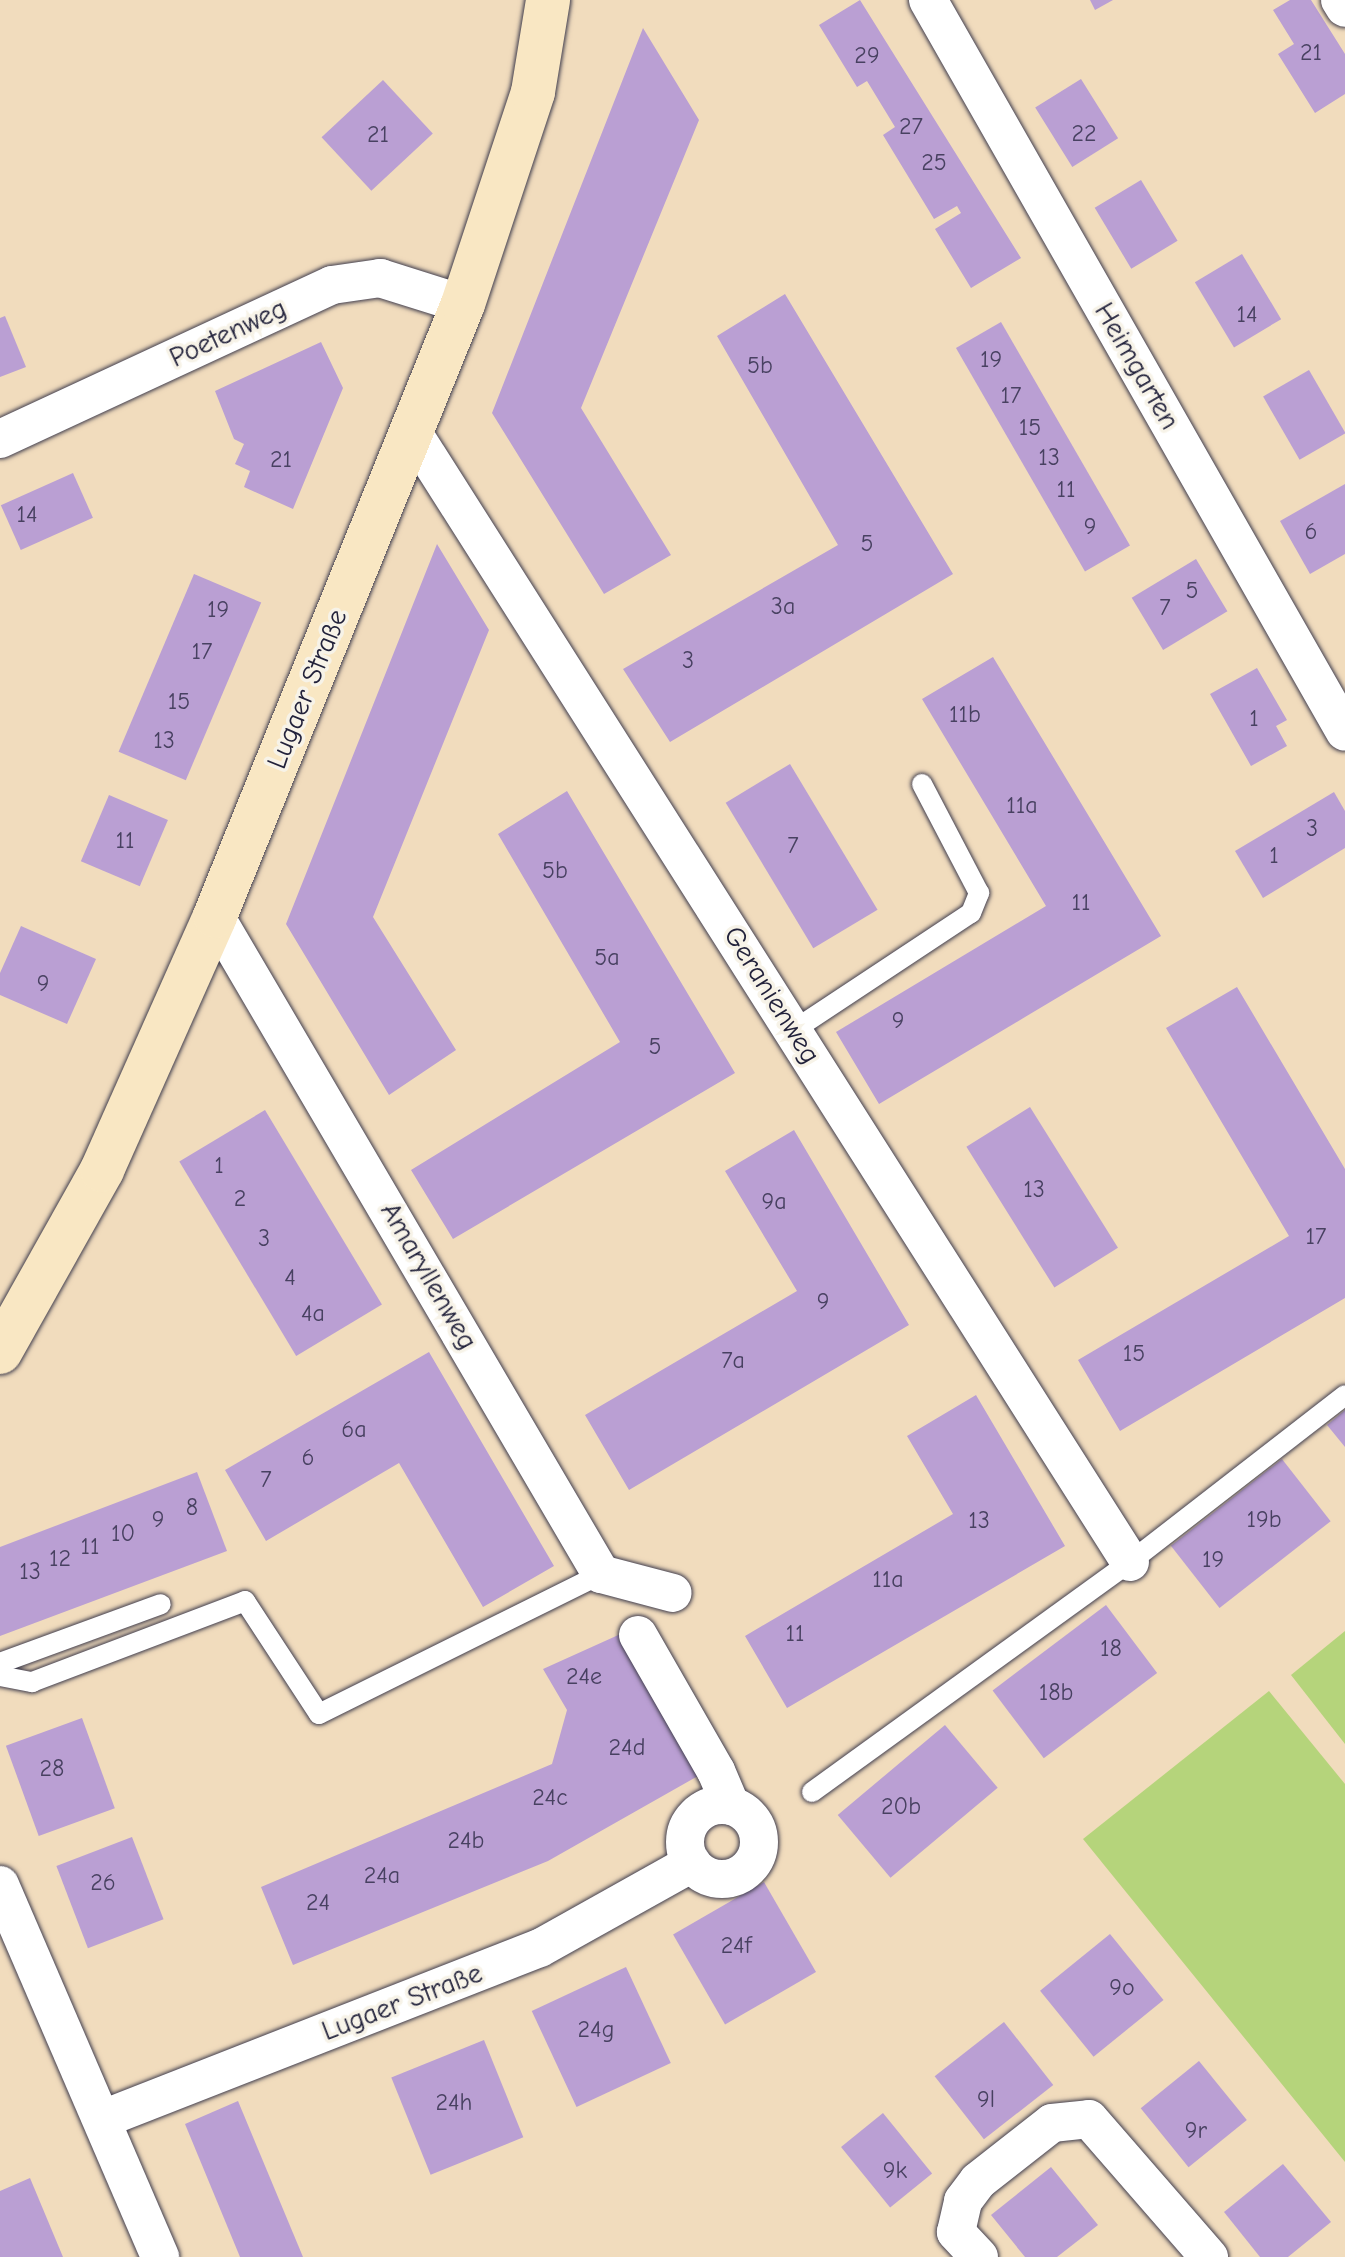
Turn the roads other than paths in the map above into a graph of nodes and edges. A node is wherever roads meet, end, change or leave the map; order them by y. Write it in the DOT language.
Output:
graph roads {
  1 [pos="548,0"];
  2 [pos="928,0"];
  3 [pos="1340,0"];
  4 [pos="1345,8"];
  5 [pos="463,304"];
  6 [pos="411,430"];
  7 [pos="0,439"];
  8 [pos="1345,732"];
  9 [pos="922,784"];
  10 [pos="215,916"];
  11 [pos="794,1030"];
  12 [pos="0,1352"];
  13 [pos="1345,1395"];
  14 [pos="1130,1562"];
  15 [pos="601,1574"];
  16 [pos="673,1593"];
  17 [pos="161,1604"];
  18 [pos="638,1635"];
  19 [pos="0,1663"];
  20 [pos="0,1676"];
  21 [pos="812,1792"];
  22 [pos="731,1806"];
  23 [pos="692,1863"];
  24 [pos="0,1885"];
  25 [pos="103,2119"];
  26 [pos="160,2257"];
  27 [pos="979,2257"];
  28 [pos="1209,2257"];
  1 -- 5 [label="street, Lugaer Straße"];
  2 -- 8 [label="street, Heimgarten"];
  3 -- 4 [label="street"];
  5 -- 6 [label="street, Lugaer Straße"];
  5 -- 7 [label="street, Poetenweg"];
  6 -- 10 [label="street, Lugaer Straße"];
  6 -- 11 [label="street, Geranienweg"];
  9 -- 11 [label="lane"];
  10 -- 12 [label="street, Lugaer Straße"];
  10 -- 15 [label="street, Amaryllenweg"];
  11 -- 14 [label="street, Geranienweg"];
  13 -- 14 [label="lane"];
  14 -- 21 [label="lane"];
  15 -- 16 [label="street"];
  15 -- 20 [label="lane"];
  17 -- 19 [label="lane"];
  18 -- 22 [label="street"];
  22 -- 23 [label="street"];
  22 -- 23 [label="street"];
  23 -- 25 [label="street, Lugaer Straße"];
  24 -- 25 [label="street"];
  25 -- 26 [label="street"];
  27 -- 28 [label="street"];
}
